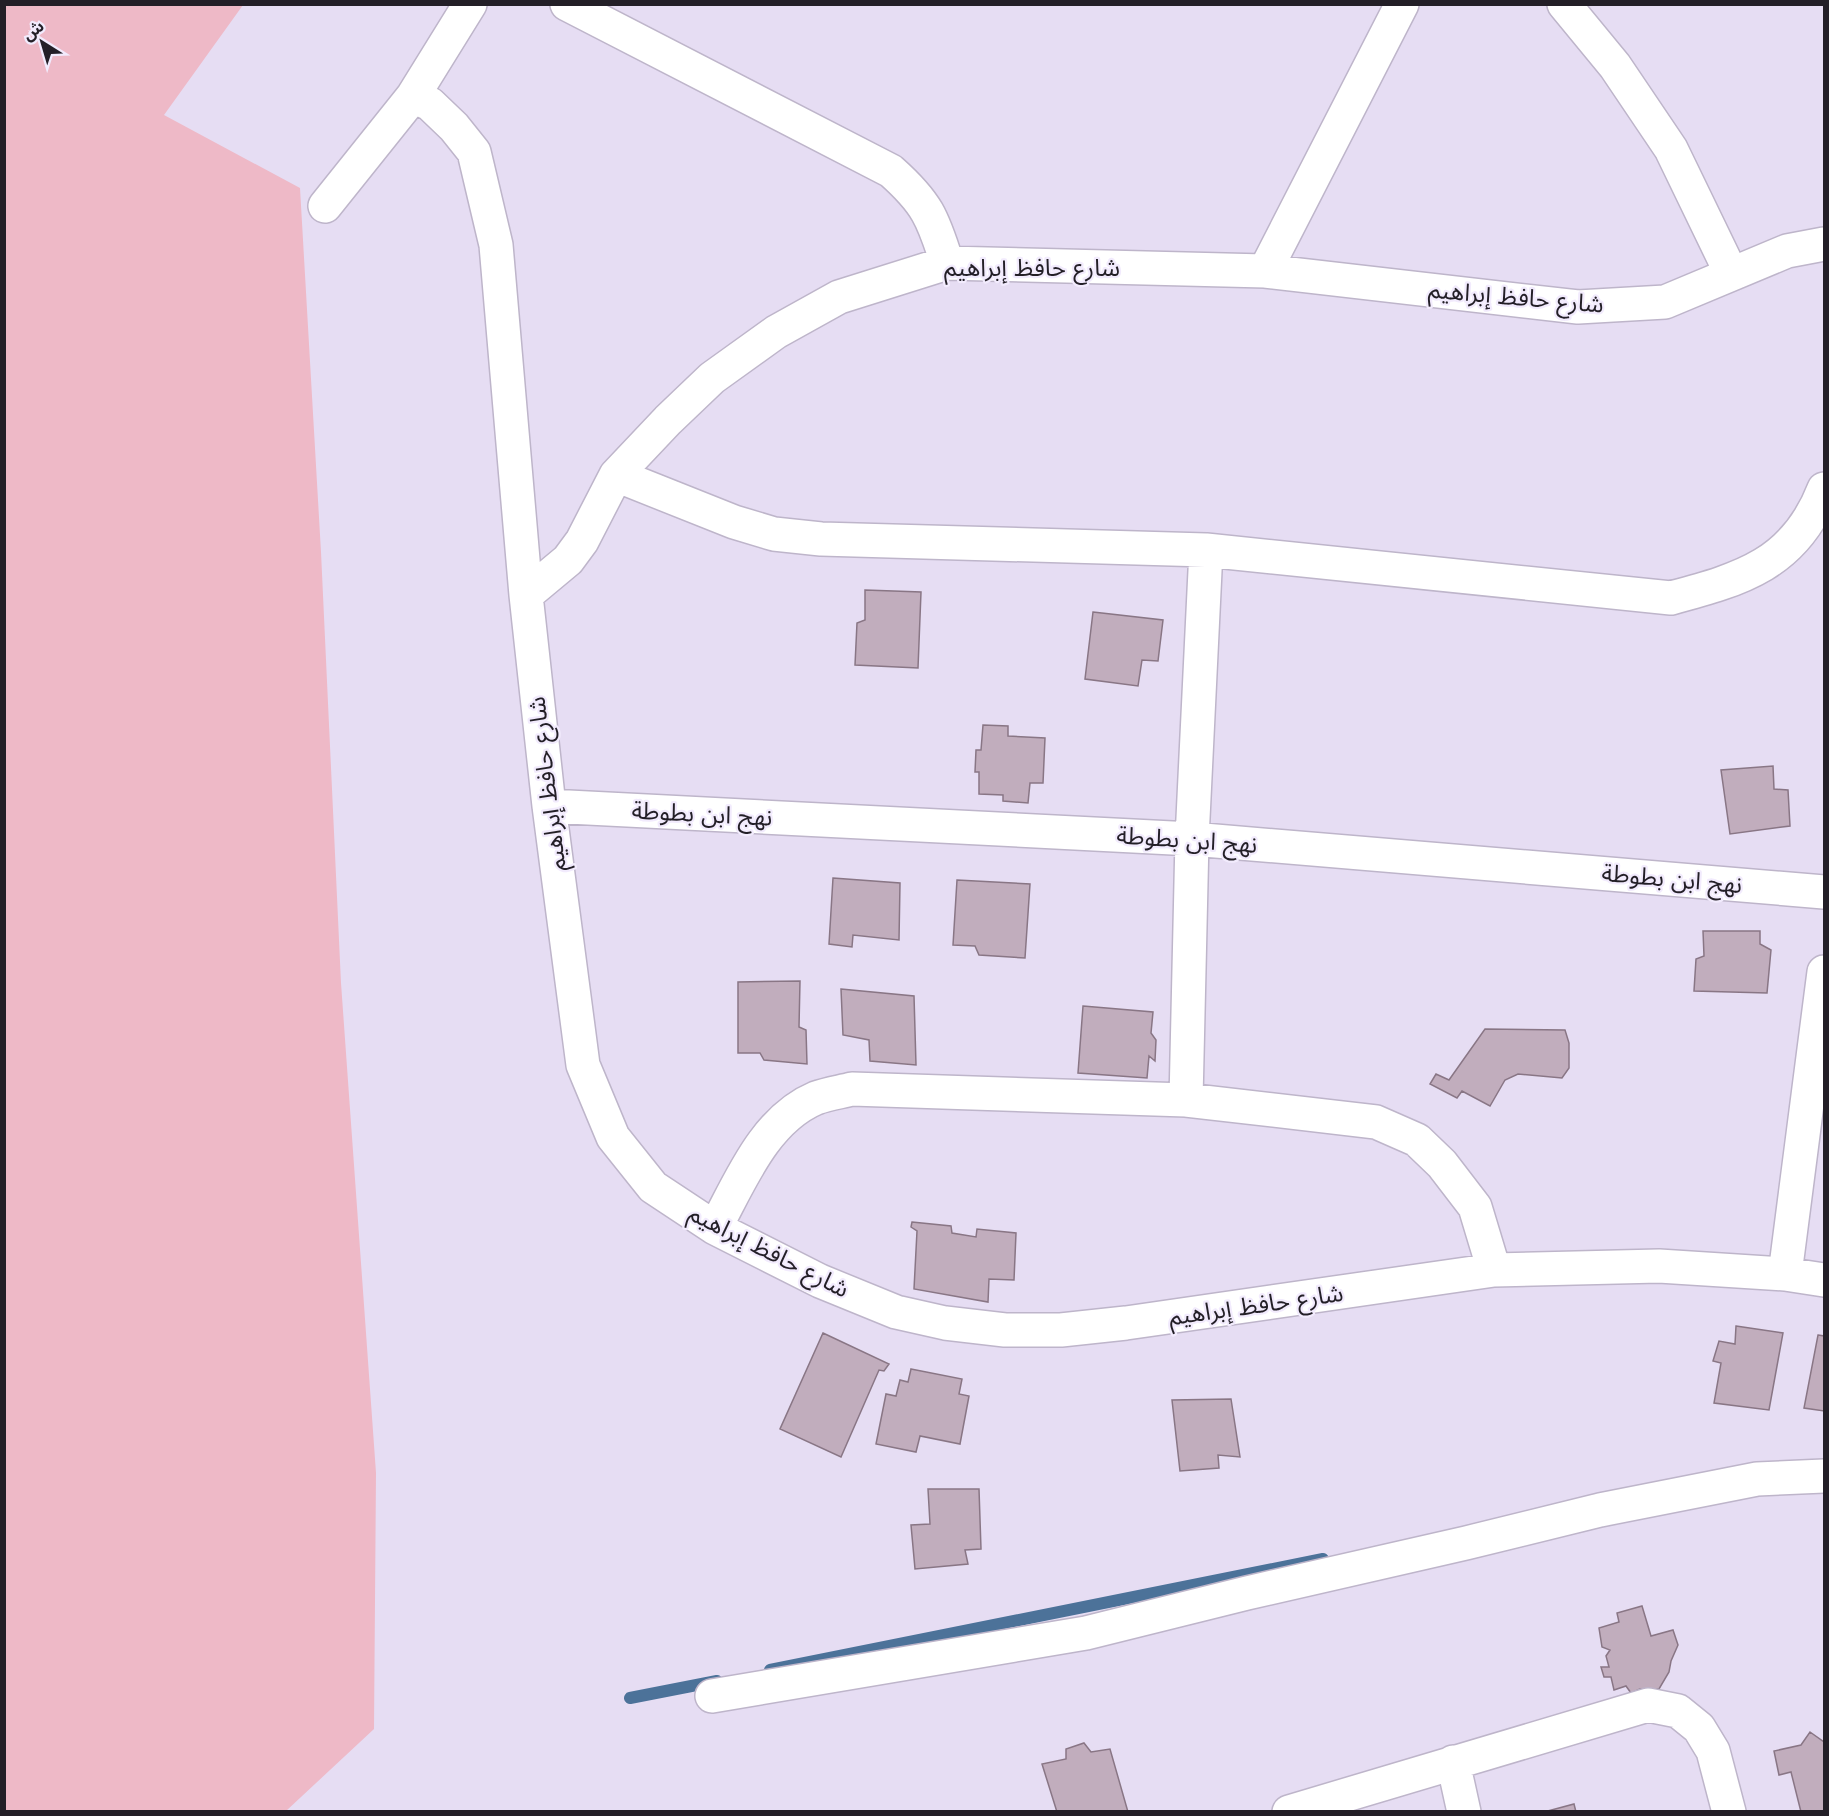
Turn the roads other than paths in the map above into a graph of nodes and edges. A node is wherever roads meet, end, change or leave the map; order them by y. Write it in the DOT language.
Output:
graph roads {
  1 [pos="470,4"];
  2 [pos="567,4"];
  3 [pos="1402,4"];
  4 [pos="1564,4"];
  5 [pos="413,96"];
  6 [pos="325,206"];
  7 [pos="1824,244"];
  8 [pos="947,264"];
  9 [pos="1265,271"];
  10 [pos="1731,273"];
  11 [pos="616,476"];
  12 [pos="1824,489"];
  13 [pos="1206,550"];
  14 [pos="526,595"];
  15 [pos="549,806"];
  16 [pos="1192,839"];
  17 [pos="1824,892"];
  18 [pos="1824,972"];
  19 [pos="1186,1100"];
  20 [pos="715,1228"];
  21 [pos="1494,1270"];
  22 [pos="1785,1274"];
  23 [pos="1824,1280"];
  24 [pos="1824,1476"];
  25 [pos="712,1696"];
  26 [pos="1452,1762"];
  27 [pos="1289,1812"];
  28 [pos="1464,1812"];
  29 [pos="1729,1812"];
  1 -- 5 [label="street"];
  2 -- 8 [label="street"];
  3 -- 9 [label="street"];
  4 -- 10 [label="street"];
  5 -- 6 [label="street"];
  5 -- 14 [label="street"];
  7 -- 10 [label="street, شارع حافظ إبراهيم"];
  8 -- 9 [label="street, شارع حافظ إبراهيم"];
  8 -- 11 [label="street, شارع حافظ إبراهيم"];
  9 -- 10 [label="street, شارع حافظ إبراهيم"];
  11 -- 13 [label="street"];
  11 -- 14 [label="street, شارع حافظ إبراهيم"];
  12 -- 13 [label="street"];
  13 -- 16 [label="street"];
  14 -- 15 [label="street, شارع حافظ إبراهيم"];
  15 -- 16 [label="street, نهج ابن بطوطة"];
  15 -- 20 [label="street, شارع حافظ إبراهيم"];
  16 -- 17 [label="street, نهج ابن بطوطة"];
  16 -- 19 [label="street"];
  18 -- 22 [label="street"];
  19 -- 20 [label="street"];
  19 -- 21 [label="street"];
  20 -- 21 [label="street, شارع حافظ إبراهيم"];
  21 -- 22 [label="street, شارع حافظ إبراهيم"];
  22 -- 23 [label="street, شارع حافظ إبراهيم"];
  24 -- 25 [label="street"];
  26 -- 27 [label="street"];
  26 -- 28 [label="street"];
  26 -- 29 [label="street"];
}
